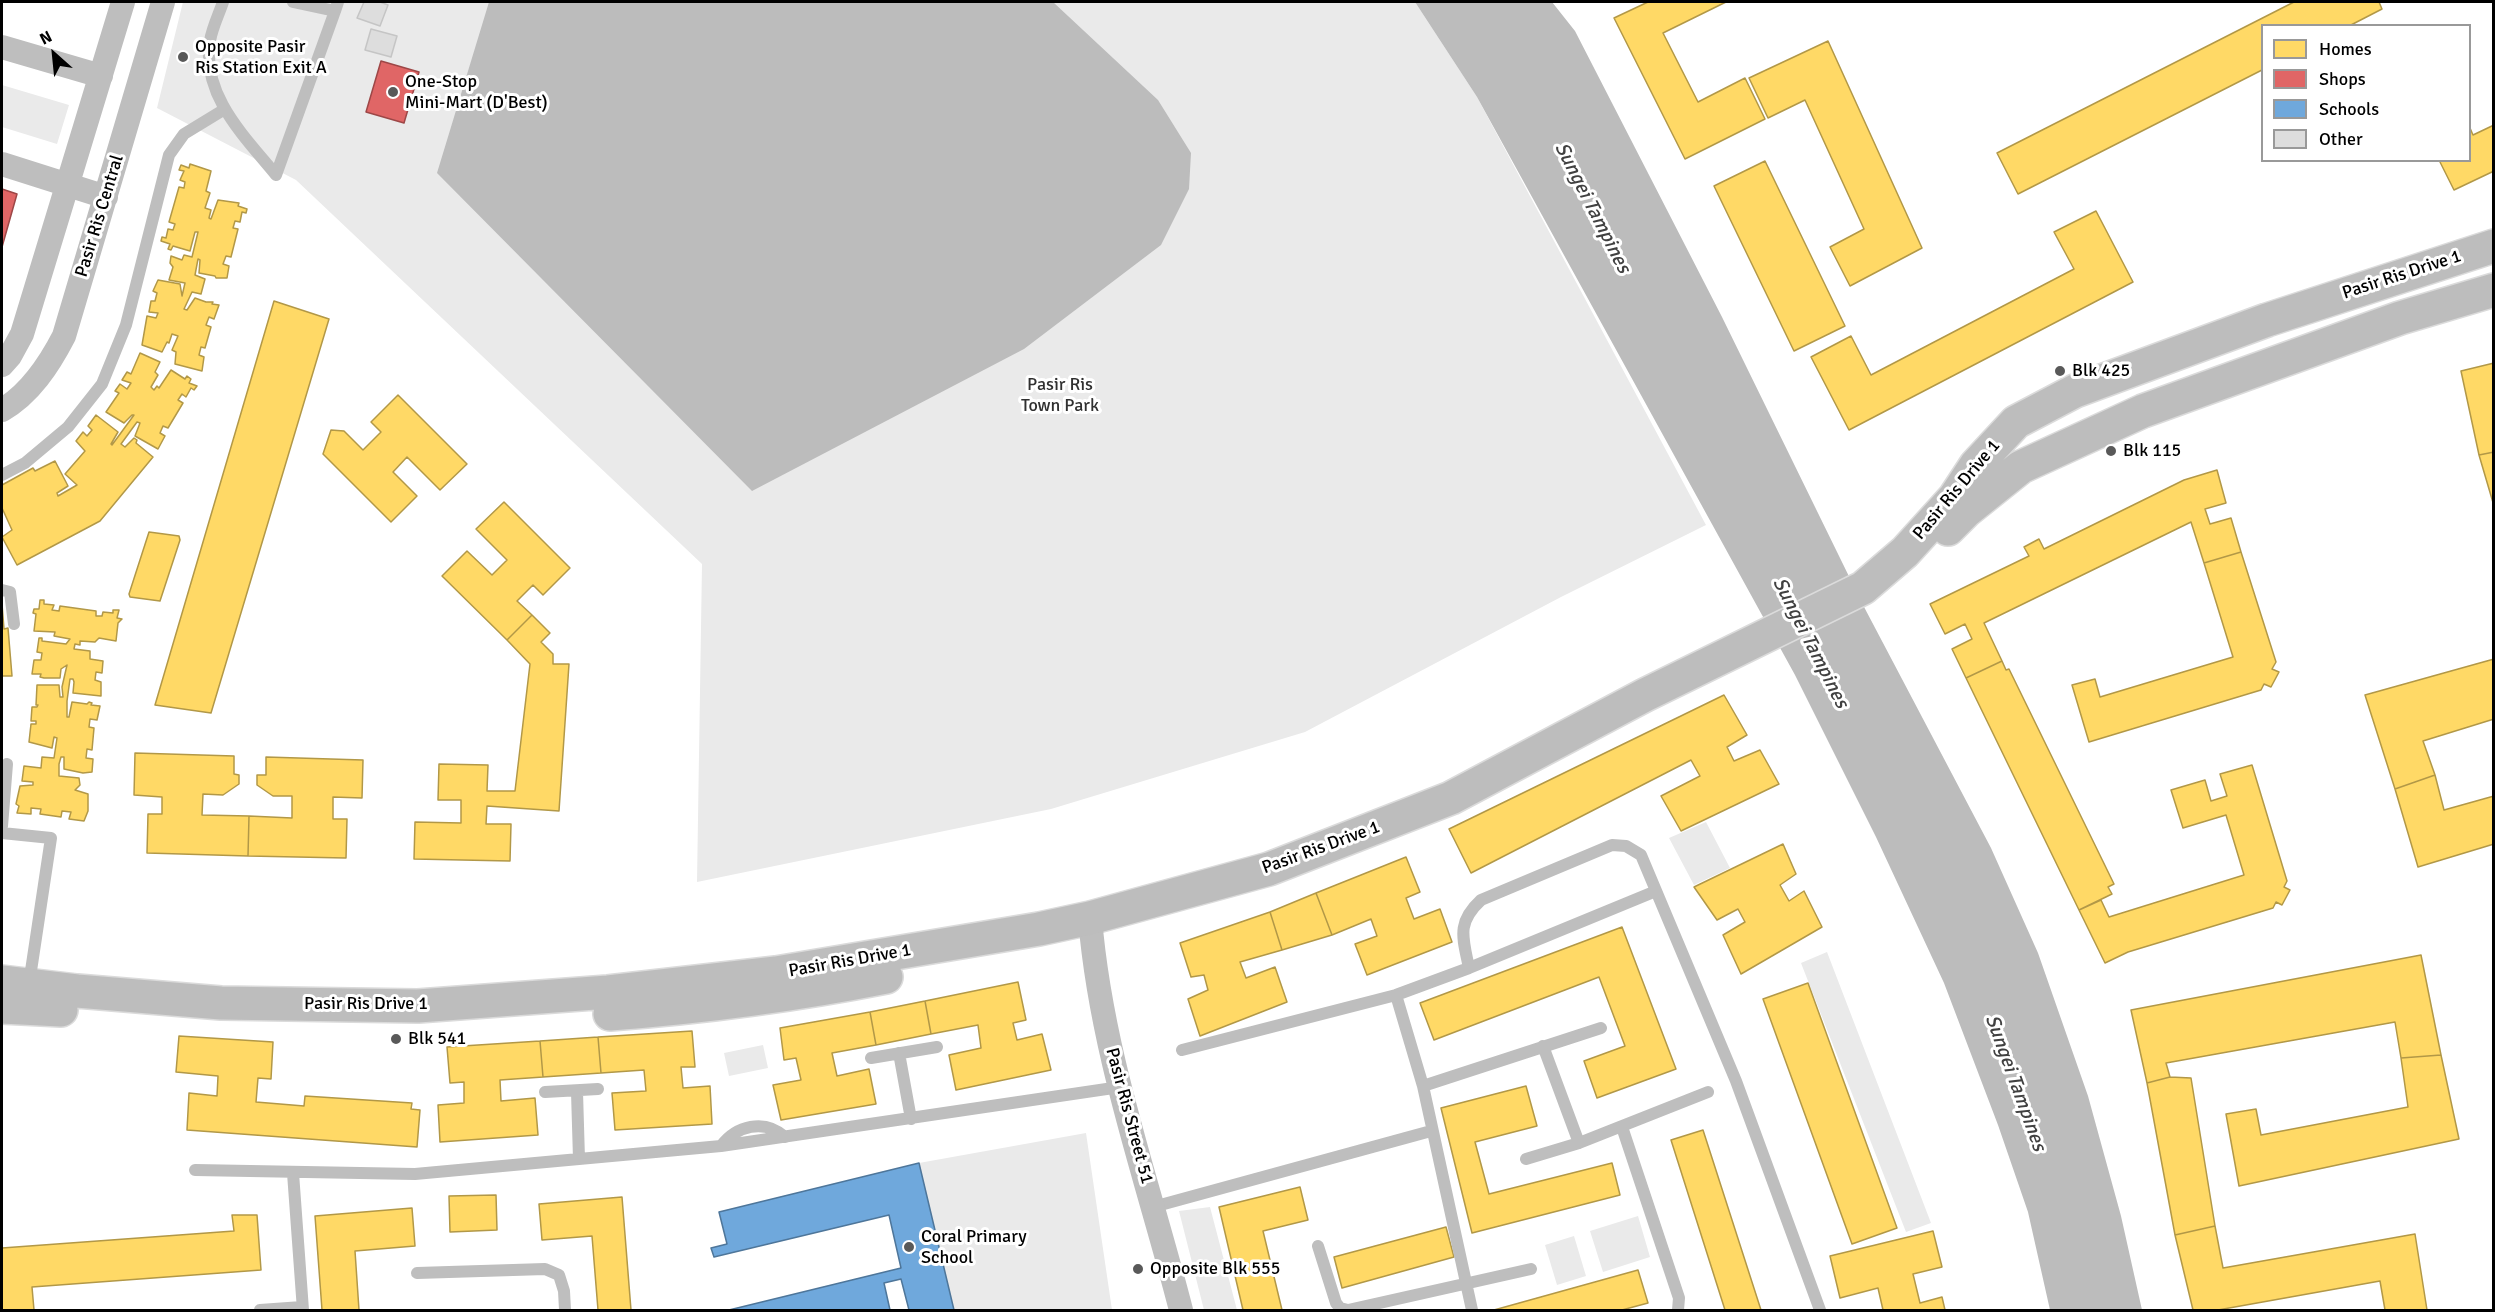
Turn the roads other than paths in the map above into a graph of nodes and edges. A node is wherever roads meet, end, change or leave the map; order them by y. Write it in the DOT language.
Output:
graph roads {
  1 [pos="123,2"];
  2 [pos="163,2"];
  3 [pos="224,2"];
  4 [pos="293,2"];
  5 [pos="336,6"];
  6 [pos="2,47"];
  7 [pos="100,75"];
  8 [pos="225,109"];
  9 [pos="2,164"];
  10 [pos="67,184"];
  11 [pos="106,197"];
  12 [pos="2493,246"];
  13 [pos="2493,290"];
  14 [pos="2,365"];
  15 [pos="2,411"];
  16 [pos="2,475"];
  17 [pos="2,590"];
  18 [pos="1866,593"];
  19 [pos="14,624"];
  20 [pos="7,764"];
  21 [pos="2,826"];
  22 [pos="2,833"];
  23 [pos="1656,891"];
  24 [pos="1091,927"];
  25 [pos="1469,968"];
  26 [pos="15,984"];
  27 [pos="1396,995"];
  28 [pos="2,1007"];
  29 [pos="1601,1028"];
  30 [pos="1543,1046"];
  31 [pos="937,1047"];
  32 [pos="1182,1050"];
  33 [pos="899,1053"];
  34 [pos="871,1058"];
  35 [pos="1423,1086"];
  36 [pos="1120,1087"];
  37 [pos="598,1089"];
  38 [pos="545,1092"];
  39 [pos="577,1092"];
  40 [pos="1708,1092"];
  41 [pos="911,1119"];
  42 [pos="1622,1127"];
  43 [pos="1431,1131"];
  44 [pos="1579,1143"];
  45 [pos="579,1159"];
  46 [pos="1526,1159"];
  47 [pos="195,1170"];
  48 [pos="293,1173"];
  49 [pos="1153,1207"];
  50 [pos="1318,1246"];
  51 [pos="1531,1269"];
  52 [pos="417,1273"];
  53 [pos="1465,1283"];
  54 [pos="1382,1307"];
  55 [pos="302,1309"];
  56 [pos="260,1311"];
  57 [pos="565,1311"];
  58 [pos="1181,1311"];
  59 [pos="1472,1311"];
  60 [pos="1678,1311"];
  61 [pos="1820,1311"];
  1 -- 7 [label="street"];
  2 -- 11 [label="street, Pasir Ris Central"];
  3 -- 8 [label="lane"];
  4 -- 5 [label="lane"];
  5 -- 8 [label="lane"];
  6 -- 7 [label="street"];
  7 -- 10 [label="street"];
  8 -- 16 [label="lane"];
  9 -- 10 [label="street"];
  10 -- 11 [label="street"];
  10 -- 14 [label="street"];
  11 -- 15 [label="street, Pasir Ris Central"];
  12 -- 18 [label="main road, Pasir Ris Drive 1"];
  13 -- 18 [label="main road, Pasir Ris Drive 1"];
  17 -- 19 [label="lane"];
  18 -- 24 [label="main road, Pasir Ris Drive 1"];
  20 -- 21 [label="lane"];
  22 -- 26 [label="lane"];
  23 -- 25 [label="lane"];
  23 -- 25 [label="lane"];
  23 -- 61 [label="lane"];
  24 -- 26 [label="main road, Pasir Ris Drive 1"];
  24 -- 28 [label="main road, Pasir Ris Drive 1"];
  24 -- 36 [label="street, Pasir Ris Street 51"];
  25 -- 27 [label="lane"];
  27 -- 32 [label="lane"];
  27 -- 35 [label="lane"];
  29 -- 30 [label="lane"];
  30 -- 35 [label="lane"];
  30 -- 44 [label="lane"];
  31 -- 33 [label="lane"];
  33 -- 34 [label="lane"];
  33 -- 41 [label="lane"];
  35 -- 43 [label="lane"];
  36 -- 41 [label="lane"];
  36 -- 49 [label="street, Pasir Ris Street 51"];
  37 -- 39 [label="lane"];
  38 -- 39 [label="lane"];
  39 -- 45 [label="lane"];
  40 -- 42 [label="lane"];
  41 -- 45 [label="lane"];
  42 -- 44 [label="lane"];
  42 -- 60 [label="lane"];
  43 -- 49 [label="lane"];
  43 -- 53 [label="lane"];
  44 -- 46 [label="lane"];
  45 -- 48 [label="lane"];
  47 -- 48 [label="lane"];
  48 -- 55 [label="lane"];
  49 -- 58 [label="street, Pasir Ris Street 51"];
  50 -- 54 [label="lane"];
  51 -- 53 [label="lane"];
  52 -- 57 [label="lane"];
  53 -- 54 [label="lane"];
  53 -- 59 [label="lane"];
  55 -- 56 [label="lane"];
}
